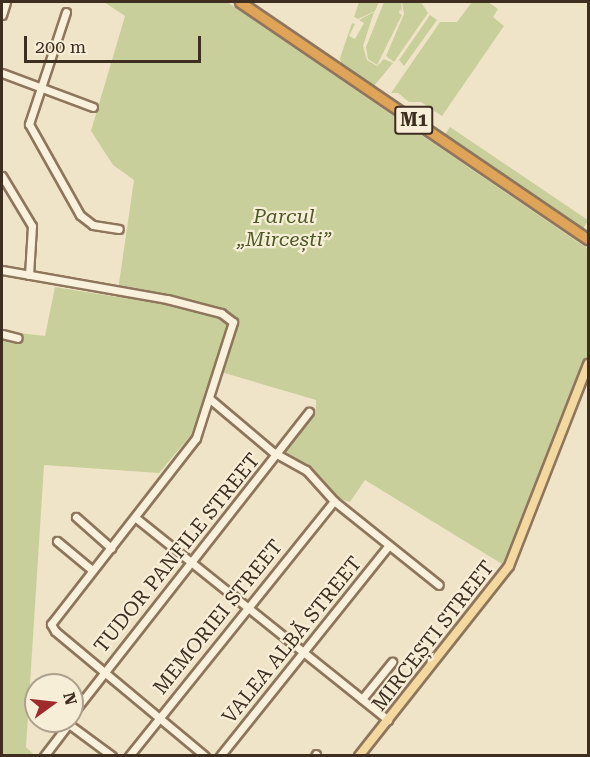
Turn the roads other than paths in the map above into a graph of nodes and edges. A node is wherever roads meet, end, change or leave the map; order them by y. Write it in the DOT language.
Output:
graph roads {
  1 [pos="6,2"];
  2 [pos="240,2"];
  3 [pos="66,12"];
  4 [pos="2,15"];
  5 [pos="2,74"];
  6 [pos="39,87"];
  7 [pos="93,106"];
  8 [pos="2,176"];
  9 [pos="119,229"];
  10 [pos="588,239"];
  11 [pos="2,270"];
  12 [pos="29,275"];
  13 [pos="2,334"];
  14 [pos="18,338"];
  15 [pos="588,364"];
  16 [pos="210,399"];
  17 [pos="309,412"];
  18 [pos="278,453"];
  19 [pos="334,501"];
  20 [pos="75,517"];
  21 [pos="136,518"];
  22 [pos="57,541"];
  23 [pos="389,545"];
  24 [pos="111,548"];
  25 [pos="191,562"];
  26 [pos="92,570"];
  27 [pos="439,585"];
  28 [pos="247,608"];
  29 [pos="304,652"];
  30 [pos="392,662"];
  31 [pos="103,672"];
  32 [pos="84,698"];
  33 [pos="362,699"];
  34 [pos="159,717"];
  35 [pos="388,720"];
  36 [pos="62,733"];
  37 [pos="83,733"];
  38 [pos="131,755"];
  39 [pos="44,756"];
  40 [pos="112,756"];
  41 [pos="205,756"];
  42 [pos="220,756"];
  43 [pos="359,756"];
  1 -- 4 [label="street"];
  2 -- 10 [label="highway, M1"];
  3 -- 6 [label="street"];
  5 -- 6 [label="street"];
  6 -- 7 [label="street"];
  6 -- 9 [label="street"];
  8 -- 12 [label="street"];
  11 -- 12 [label="street"];
  12 -- 16 [label="street"];
  13 -- 14 [label="street"];
  15 -- 35 [label="main road, MIRCEȘTI STREET"];
  16 -- 18 [label="street"];
  16 -- 21 [label="street"];
  17 -- 18 [label="street, TUDOR PANFILE STREET"];
  18 -- 19 [label="street"];
  18 -- 25 [label="street, TUDOR PANFILE STREET"];
  19 -- 23 [label="street"];
  19 -- 28 [label="street, MEMORIEI STREET"];
  20 -- 24 [label="street"];
  21 -- 24 [label="street"];
  21 -- 25 [label="street"];
  22 -- 26 [label="street"];
  23 -- 27 [label="street"];
  23 -- 29 [label="street, VALEA ALBĂ STREET"];
  24 -- 26 [label="street"];
  25 -- 28 [label="street"];
  25 -- 31 [label="street, TUDOR PANFILE STREET"];
  26 -- 31 [label="street"];
  28 -- 29 [label="street"];
  28 -- 34 [label="street, MEMORIEI STREET"];
  29 -- 33 [label="street"];
  29 -- 42 [label="street, VALEA ALBĂ STREET"];
  30 -- 33 [label="street"];
  31 -- 32 [label="street, TUDOR PANFILE STREET"];
  31 -- 34 [label="street"];
  33 -- 35 [label="street"];
  34 -- 38 [label="street, MEMORIEI STREET"];
  34 -- 41 [label="street"];
  35 -- 43 [label="main road, MIRCEȘTI STREET"];
  36 -- 39 [label="street"];
  37 -- 40 [label="street"];
}
